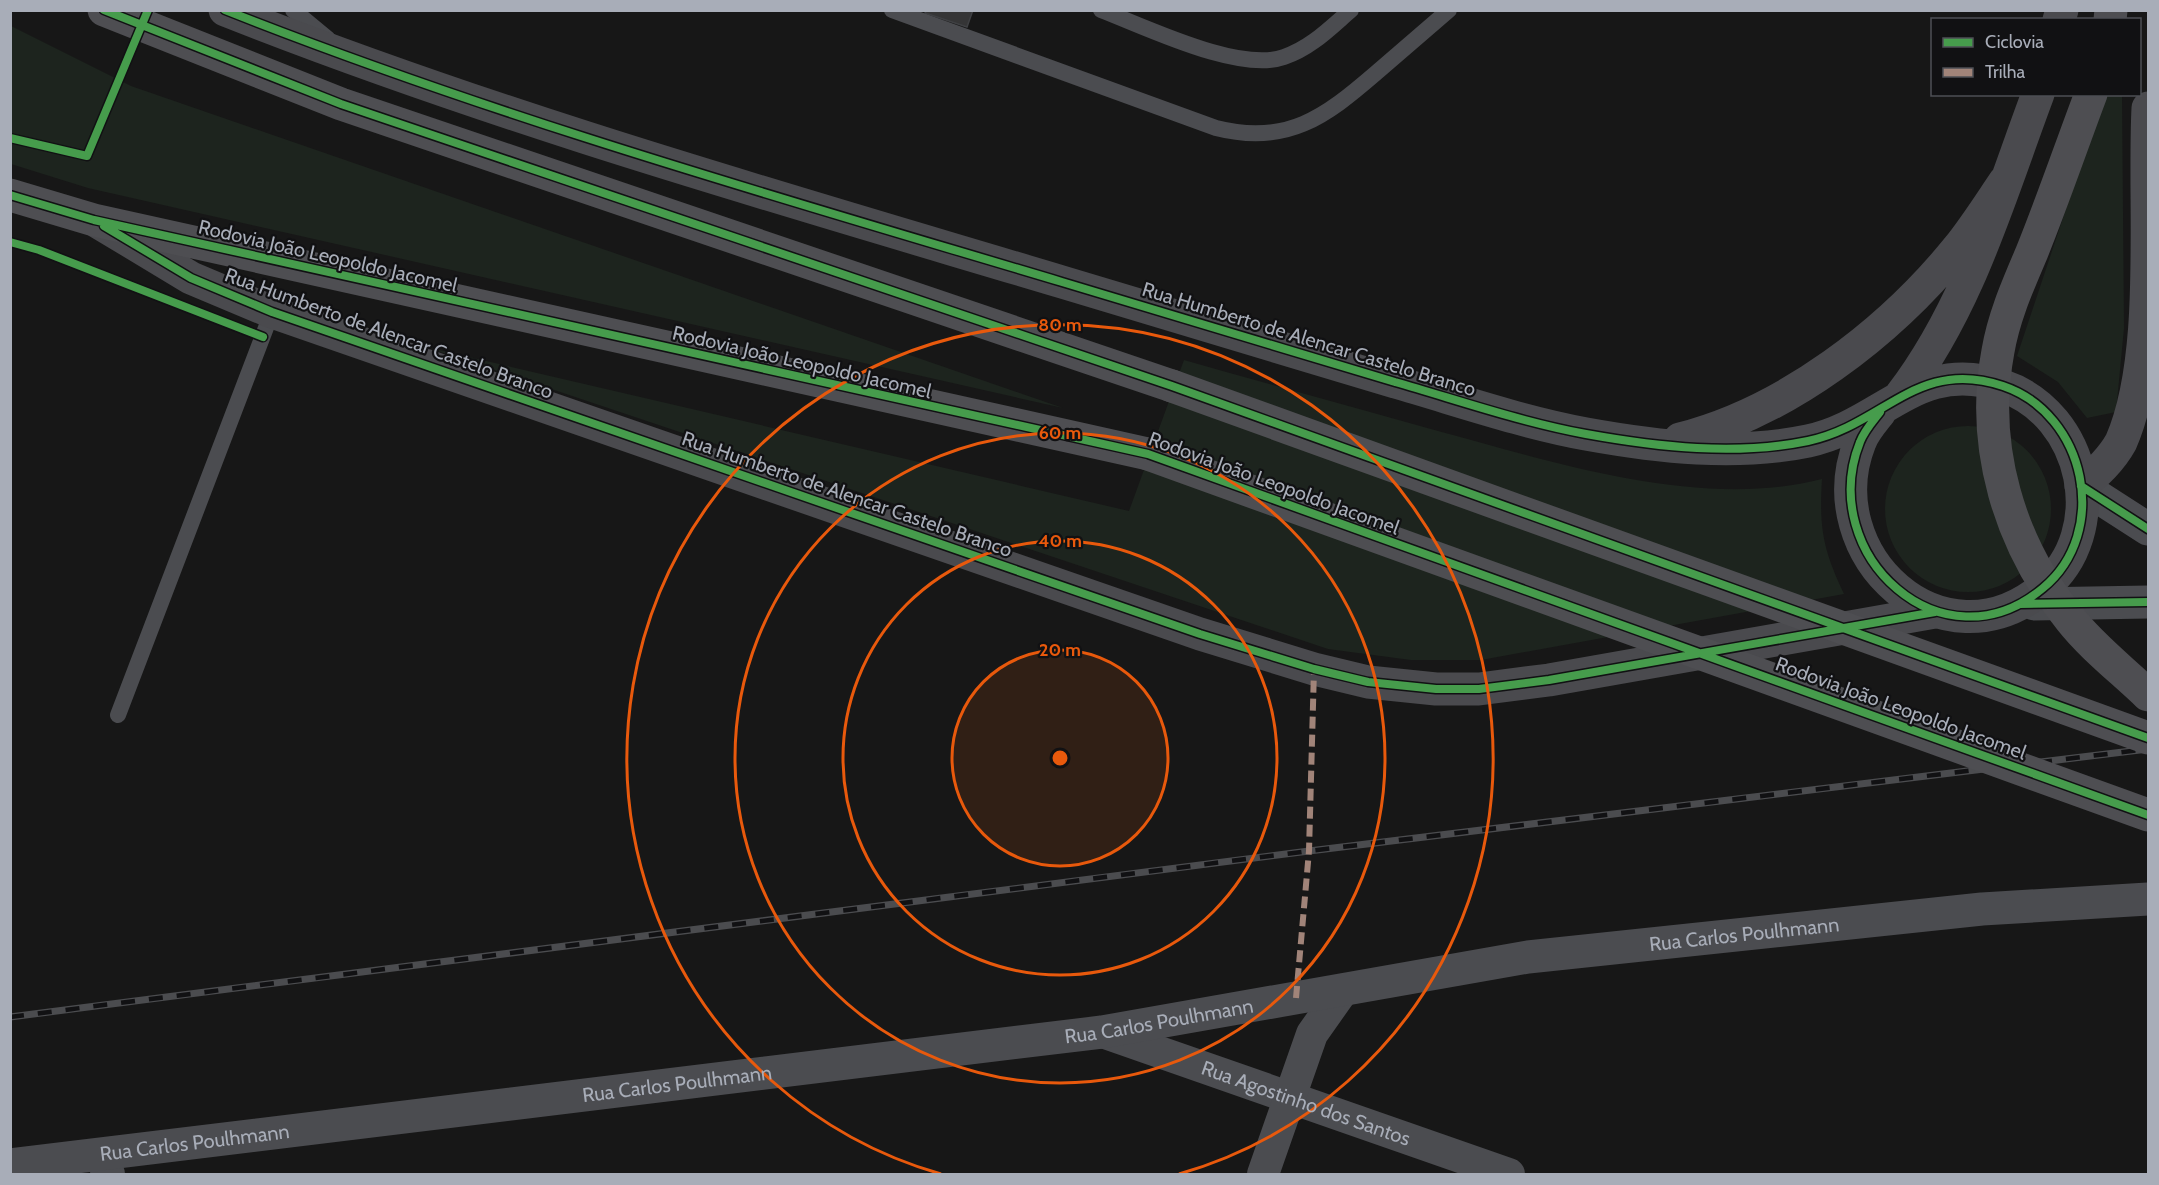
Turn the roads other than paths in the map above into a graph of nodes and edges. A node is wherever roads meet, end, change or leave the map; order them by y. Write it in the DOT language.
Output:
graph roads {
  1 [pos="104,10"];
  2 [pos="225,10"];
  3 [pos="293,10"];
  4 [pos="892,10"];
  5 [pos="1101,10"];
  6 [pos="1352,10"];
  7 [pos="1449,10"];
  8 [pos="353,61"];
  9 [pos="2037,96"];
  10 [pos="2090,96"];
  11 [pos="2148,108"];
  12 [pos="2006,181"];
  13 [pos="10,195"];
  14 [pos="94,220"];
  15 [pos="272,312"];
  16 [pos="2148,323"];
  17 [pos="1891,403"];
  18 [pos="1655,445"];
  19 [pos="2081,486"];
  20 [pos="2148,529"];
  21 [pos="2148,602"];
  22 [pos="2020,604"];
  23 [pos="1935,612"];
  24 [pos="2148,695"];
  25 [pos="118,714"];
  26 [pos="2148,738"];
  27 [pos="2148,815"];
  28 [pos="2148,899"];
  29 [pos="1343,990"];
  30 [pos="1102,1032"];
  31 [pos="1291,1097"];
  32 [pos="10,1165"];
  33 [pos="104,1165"];
  34 [pos="1263,1174"];
  35 [pos="1509,1174"];
  1 -- 26 [label="highway, bridge"];
  2 -- 8 [label="main road, Rua Humberto de Alencar Castelo Branco"];
  3 -- 8 [label="lane"];
  4 -- 7 [label="lane"];
  5 -- 6 [label="lane"];
  8 -- 18 [label="main road, Rua Humberto de Alencar Castelo Branco"];
  9 -- 12 [label="main road"];
  10 -- 24 [label="highway, bridge"];
  11 -- 16 [label="main road"];
  12 -- 17 [label="main road"];
  12 -- 18 [label="main road"];
  13 -- 14 [label="highway, Rodovia João Leopoldo Jacomel"];
  14 -- 15 [label="main road, Rua Humberto de Alencar Castelo Branco"];
  14 -- 27 [label="highway, Rodovia João Leopoldo Jacomel, bridge"];
  15 -- 23 [label="main road, Rua Humberto de Alencar Castelo Branco"];
  15 -- 25 [label="lane"];
  16 -- 19 [label="main road"];
  17 -- 18 [label="main road, Rua Humberto de Alencar Castelo Branco"];
  17 -- 19 [label="main road, Rua Humberto de Alencar Castelo Branco"];
  17 -- 23 [label="main road"];
  19 -- 20 [label="street"];
  19 -- 22 [label="main road, Rua Humberto de Alencar Castelo Branco"];
  21 -- 22 [label="street"];
  22 -- 23 [label="main road, Rua Humberto de Alencar Castelo Branco"];
  28 -- 29 [label="street, Rua Carlos Poulhmann"];
  29 -- 30 [label="street, Rua Carlos Poulhmann"];
  29 -- 31 [label="street"];
  30 -- 31 [label="street, Rua Agostinho dos Santos"];
  30 -- 33 [label="street, Rua Carlos Poulhmann"];
  31 -- 34 [label="street"];
  31 -- 35 [label="street, Rua Agostinho dos Santos"];
  32 -- 33 [label="street, Rua Carlos Poulhmann"];
}
